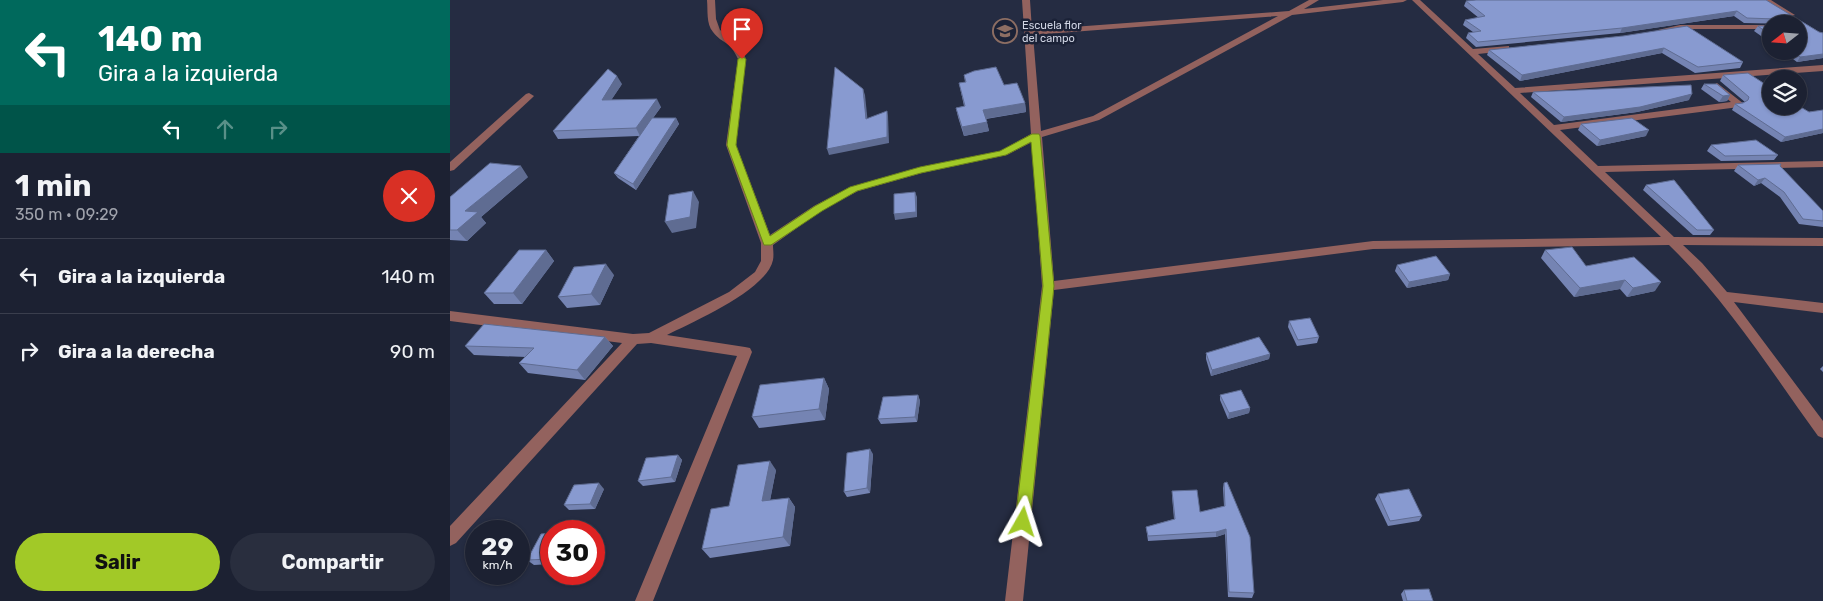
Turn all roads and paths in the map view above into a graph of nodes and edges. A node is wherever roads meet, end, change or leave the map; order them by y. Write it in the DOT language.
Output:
graph roads {
  1 [pos="711,0"];
  2 [pos="1026,0"];
  3 [pos="1315,0"];
  4 [pos="1403,0"];
  5 [pos="1416,0"];
  6 [pos="1766,0"];
  7 [pos="1291,13"];
  8 [pos="1791,15"];
  9 [pos="1762,28"];
  10 [pos="1654,31"];
  11 [pos="1028,34"];
  12 [pos="1511,48"];
  13 [pos="1471,52"];
  14 [pos="1823,68"];
  15 [pos="1706,76"];
  16 [pos="1512,91"];
  17 [pos="529,96"];
  18 [pos="1552,128"];
  19 [pos="1036,136"];
  20 [pos="1823,164"];
  21 [pos="450,168"];
  22 [pos="1596,169"];
  23 [pos="1672,241"];
  24 [pos="767,242"];
  25 [pos="1823,242"];
  26 [pos="1048,286"];
  27 [pos="1723,296"];
  28 [pos="1823,308"];
  29 [pos="450,316"];
  30 [pos="651,338"];
  31 [pos="633,339"];
  32 [pos="1823,432"];
  33 [pos="450,538"];
  34 [pos="644,601"];
  35 [pos="1014,601"];
  1 -- 24 [label="street"];
  2 -- 11 [label="street"];
  3 -- 7 [label="street"];
  4 -- 7 [label="street"];
  5 -- 13 [label="street"];
  6 -- 8 [label="street"];
  7 -- 11 [label="street"];
  7 -- 19 [label="street"];
  9 -- 10 [label="street"];
  11 -- 19 [label="street"];
  12 -- 13 [label="street"];
  13 -- 16 [label="street"];
  14 -- 15 [label="street"];
  15 -- 16 [label="street"];
  15 -- 18 [label="street"];
  16 -- 18 [label="street"];
  17 -- 21 [label="street"];
  18 -- 22 [label="street"];
  19 -- 24 [label="street"];
  19 -- 26 [label="street"];
  20 -- 22 [label="street"];
  22 -- 23 [label="street"];
  23 -- 25 [label="street"];
  23 -- 26 [label="street"];
  23 -- 27 [label="street"];
  24 -- 30 [label="street"];
  26 -- 35 [label="street"];
  27 -- 28 [label="street"];
  27 -- 32 [label="street"];
  29 -- 31 [label="street"];
  30 -- 31 [label="street"];
  30 -- 34 [label="street"];
  31 -- 33 [label="street"];
}
